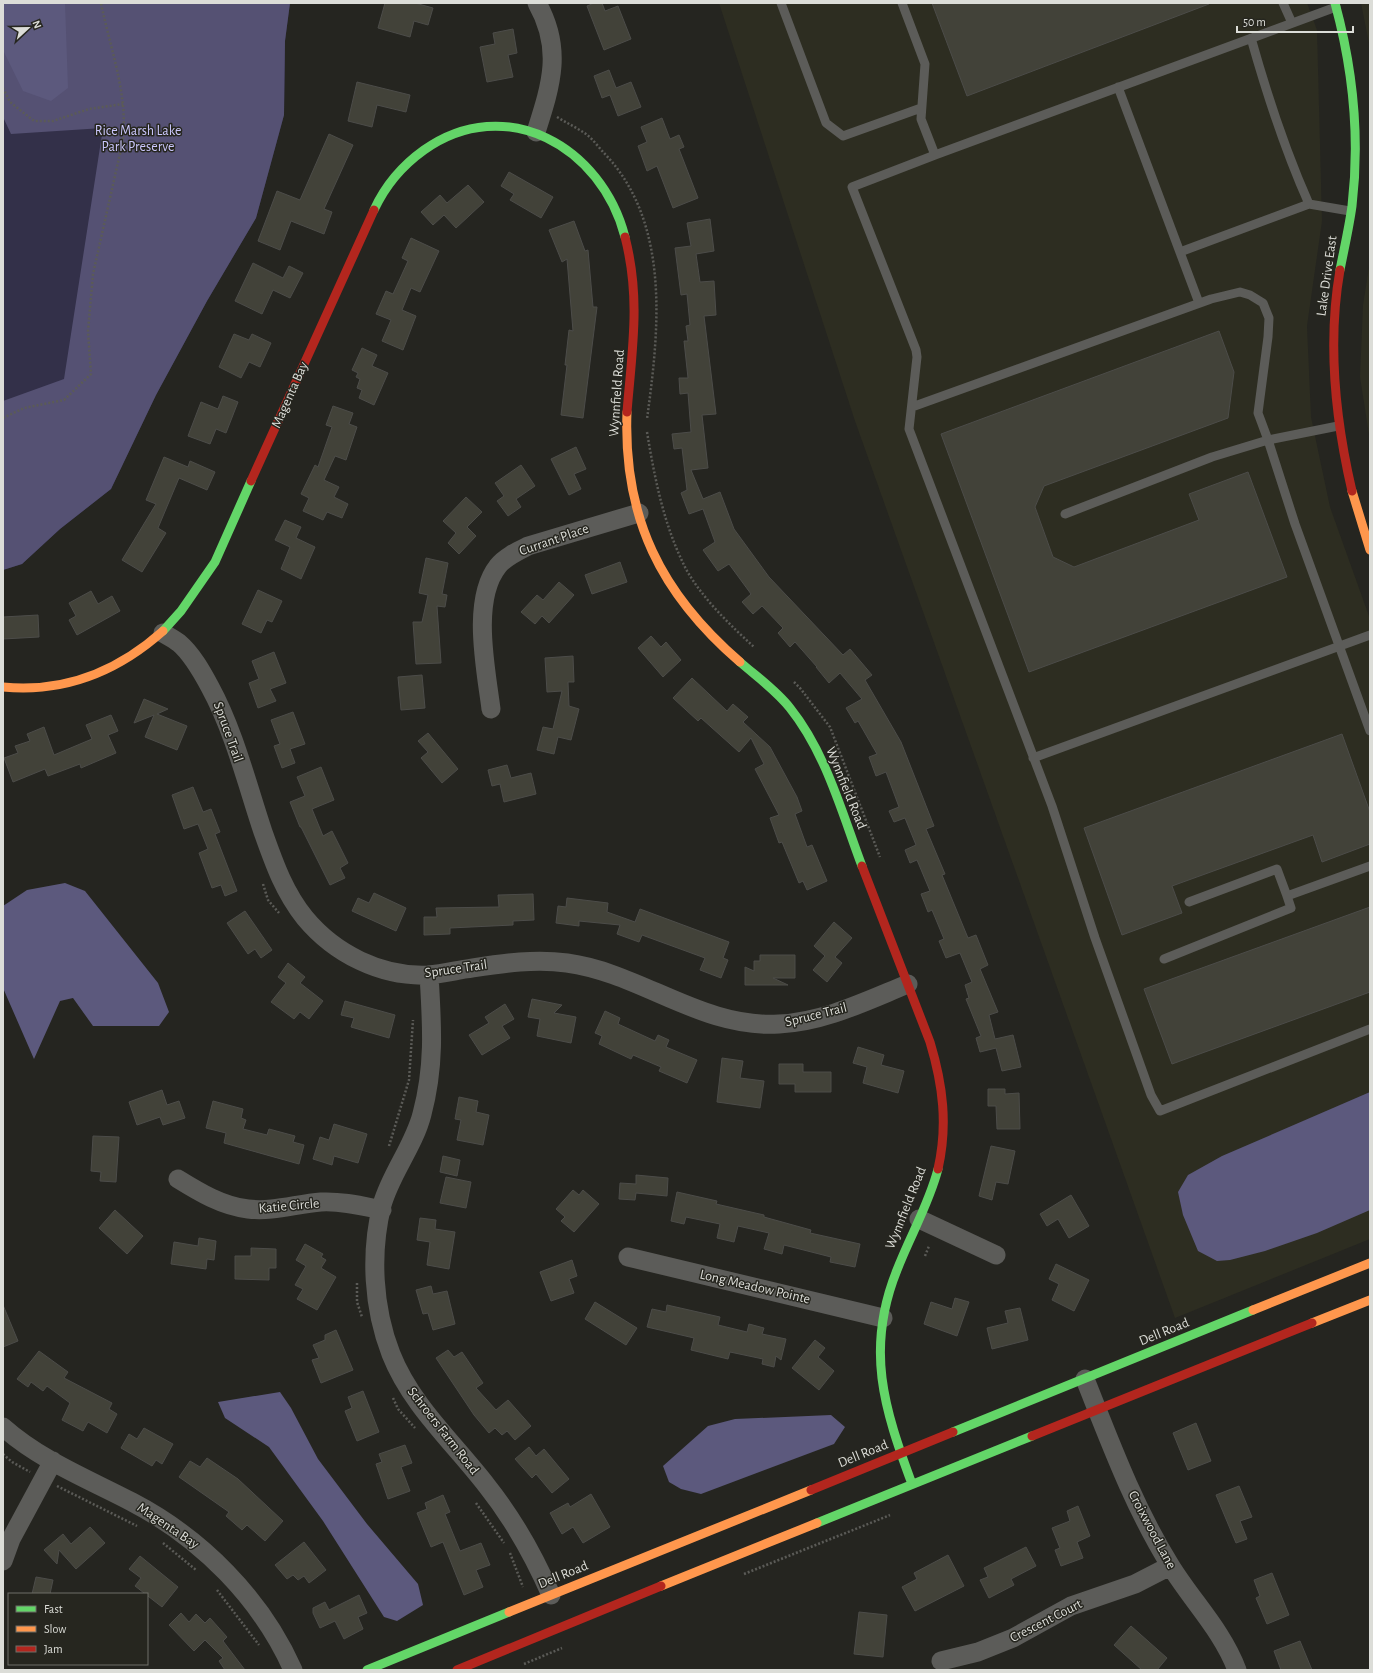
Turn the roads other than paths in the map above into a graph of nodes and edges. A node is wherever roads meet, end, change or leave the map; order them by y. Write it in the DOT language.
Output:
graph roads {
  1 [pos="537,3"];
  2 [pos="781,3"];
  3 [pos="902,3"];
  4 [pos="1283,3"];
  5 [pos="1335,5"];
  6 [pos="1292,23"];
  7 [pos="1251,38"];
  8 [pos="1118,87"];
  9 [pos="921,108"];
  10 [pos="536,132"];
  11 [pos="575,154"];
  12 [pos="935,155"];
  13 [pos="1309,204"];
  14 [pos="1350,211"];
  15 [pos="1180,252"];
  16 [pos="1199,303"];
  17 [pos="912,408"];
  18 [pos="1338,426"];
  19 [pos="1268,440"];
  20 [pos="639,513"];
  21 [pos="1065,514"];
  22 [pos="1370,550"];
  23 [pos="163,633"];
  24 [pos="1370,635"];
  25 [pos="1339,646"];
  26 [pos="3,688"];
  27 [pos="491,709"];
  28 [pos="1370,731"];
  29 [pos="1033,758"];
  30 [pos="1370,866"];
  31 [pos="1287,896"];
  32 [pos="1190,902"];
  33 [pos="1164,959"];
  34 [pos="429,975"];
  35 [pos="908,984"];
  36 [pos="1370,1029"];
  37 [pos="178,1179"];
  38 [pos="382,1210"];
  39 [pos="919,1219"];
  40 [pos="996,1255"];
  41 [pos="628,1257"];
  42 [pos="1370,1263"];
  43 [pos="1370,1300"];
  44 [pos="883,1318"];
  45 [pos="1085,1379"];
  46 [pos="1097,1409"];
  47 [pos="3,1427"];
  48 [pos="901,1454"];
  49 [pos="53,1461"];
  50 [pos="912,1484"];
  51 [pos="3,1561"];
  52 [pos="1170,1566"];
  53 [pos="551,1595"];
  54 [pos="941,1661"];
  55 [pos="293,1670"];
  56 [pos="367,1670"];
  57 [pos="457,1670"];
  58 [pos="1237,1670"];
  1 -- 10 [label="street"];
  2 -- 9 [label="lane"];
  3 -- 9 [label="lane"];
  4 -- 6 [label="lane"];
  5 -- 6 [label="lane"];
  5 -- 14 [label="street, Lake Drive East"];
  6 -- 7 [label="lane"];
  7 -- 8 [label="lane"];
  7 -- 13 [label="lane"];
  8 -- 12 [label="lane"];
  8 -- 15 [label="lane"];
  9 -- 12 [label="lane"];
  10 -- 11 [label="street, Magenta Bay"];
  10 -- 23 [label="street, Magenta Bay"];
  11 -- 20 [label="street, Wynnfield Road"];
  12 -- 17 [label="lane"];
  13 -- 14 [label="lane"];
  13 -- 15 [label="lane"];
  14 -- 18 [label="street, Lake Drive East"];
  15 -- 16 [label="lane"];
  16 -- 17 [label="lane"];
  16 -- 19 [label="lane"];
  17 -- 29 [label="lane"];
  18 -- 19 [label="lane"];
  18 -- 22 [label="street, Lake Drive East"];
  19 -- 21 [label="lane"];
  19 -- 25 [label="lane"];
  20 -- 27 [label="street, Currant Place"];
  20 -- 35 [label="street, Wynnfield Road"];
  23 -- 26 [label="street, Magenta Bay"];
  23 -- 34 [label="street, Spruce Trail"];
  24 -- 25 [label="lane"];
  25 -- 28 [label="lane"];
  25 -- 29 [label="lane"];
  29 -- 36 [label="lane"];
  30 -- 31 [label="lane"];
  31 -- 32 [label="lane"];
  31 -- 33 [label="lane"];
  34 -- 35 [label="street, Spruce Trail"];
  34 -- 38 [label="street, Schroers Farm Road"];
  35 -- 39 [label="street, Wynnfield Road"];
  37 -- 38 [label="street, Katie Circle"];
  38 -- 53 [label="street, Schroers Farm Road"];
  39 -- 40 [label="street"];
  39 -- 44 [label="street, Wynnfield Road"];
  41 -- 44 [label="street, Long Meadow Pointe"];
  42 -- 45 [label="street, Dell Road"];
  43 -- 46 [label="street"];
  44 -- 48 [label="street, Wynnfield Road"];
  45 -- 46 [label="street, Croixwood Lane"];
  45 -- 48 [label="street, Dell Road"];
  46 -- 50 [label="street"];
  46 -- 52 [label="street, Croixwood Lane"];
  47 -- 49 [label="street, Magenta Bay"];
  48 -- 50 [label="street, Wynnfield Road"];
  48 -- 53 [label="street, Dell Road"];
  49 -- 51 [label="street"];
  49 -- 55 [label="street, Magenta Bay"];
  50 -- 57 [label="street"];
  52 -- 54 [label="street, Crescent Court"];
  52 -- 58 [label="street, Croixwood Lane"];
  53 -- 56 [label="street, Dell Road"];
}
